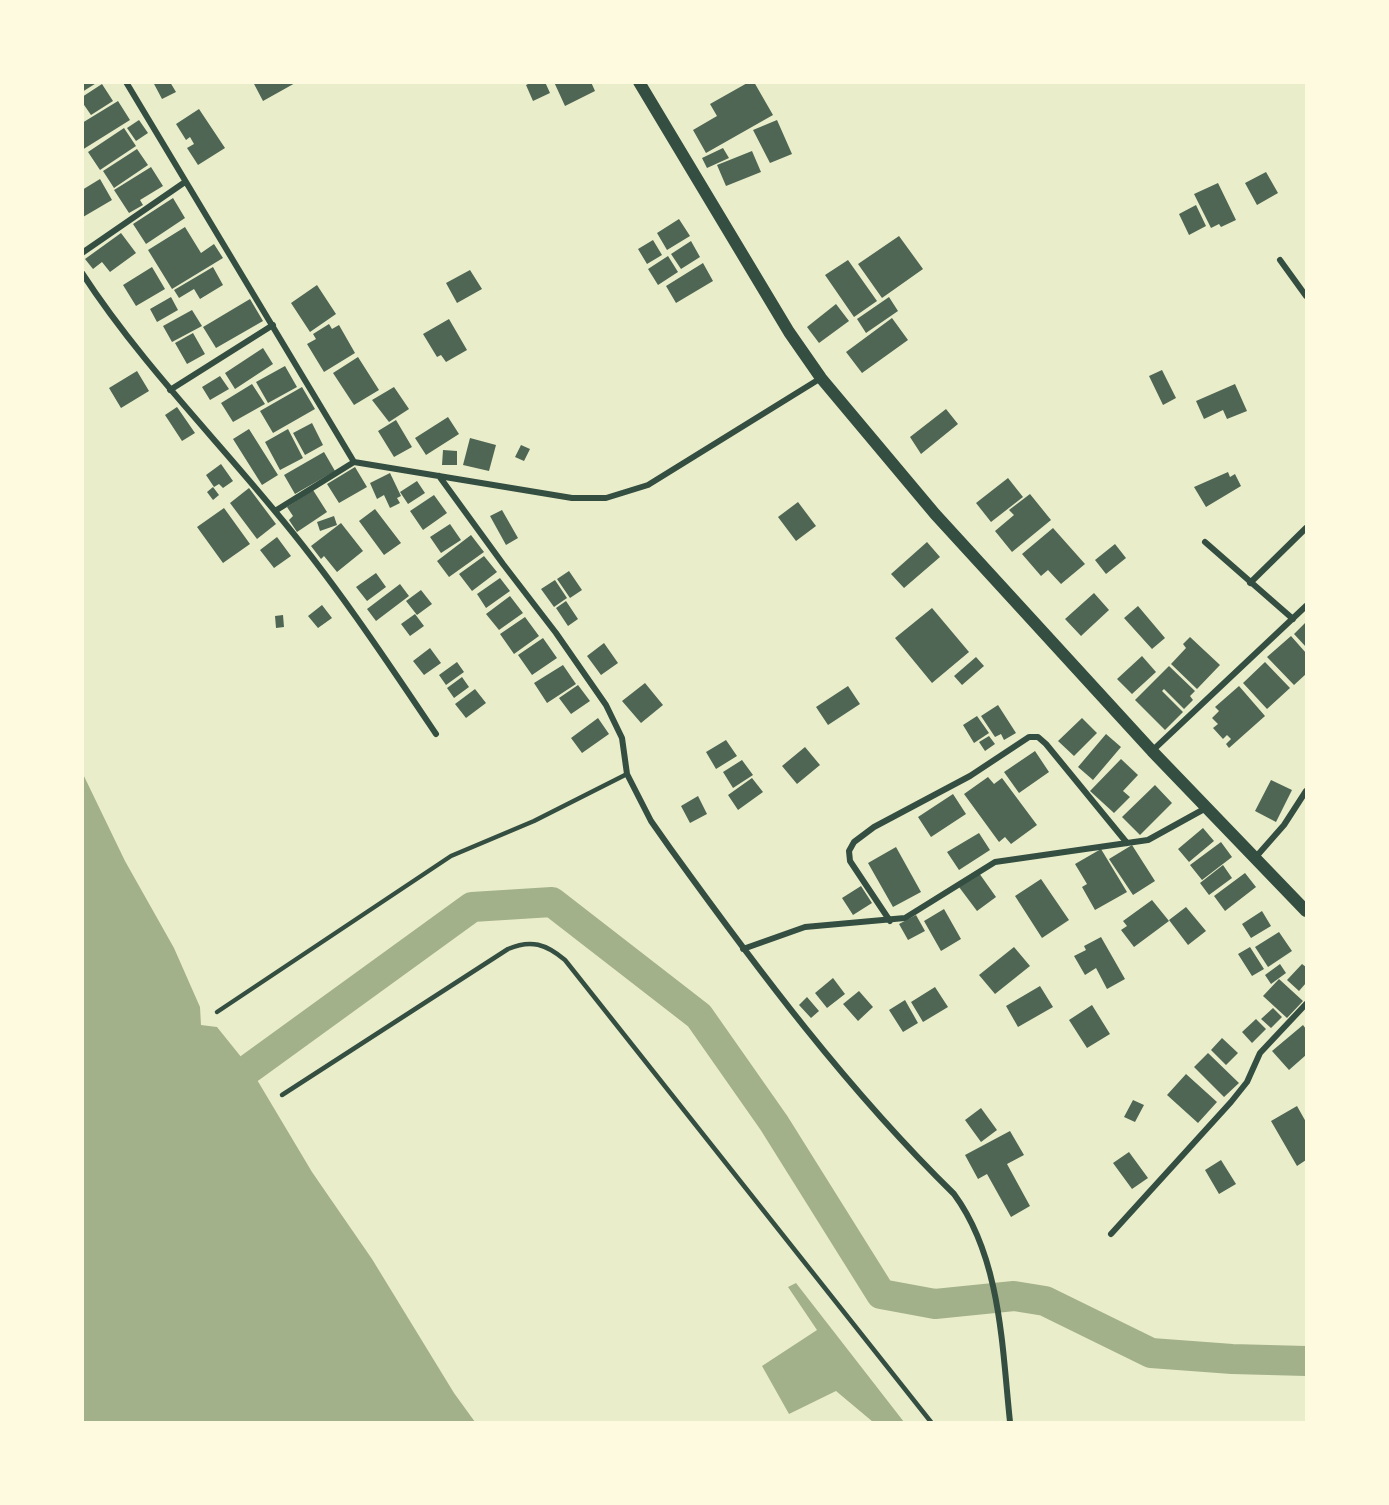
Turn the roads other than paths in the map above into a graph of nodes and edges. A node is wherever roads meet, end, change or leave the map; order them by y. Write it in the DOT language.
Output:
graph roads {
  1 [pos="126,82"];
  2 [pos="639,82"];
  3 [pos="185,182"];
  4 [pos="82,253"];
  5 [pos="1280,260"];
  6 [pos="82,273"];
  7 [pos="1306,296"];
  8 [pos="273,325"];
  9 [pos="822,378"];
  10 [pos="170,390"];
  11 [pos="354,462"];
  12 [pos="439,476"];
  13 [pos="275,511"];
  14 [pos="1306,528"];
  15 [pos="1205,542"];
  16 [pos="1250,583"];
  17 [pos="1306,606"];
  18 [pos="1293,619"];
  19 [pos="436,734"];
  20 [pos="1152,751"];
  21 [pos="627,774"];
  22 [pos="1306,791"];
  23 [pos="1206,808"];
  24 [pos="1127,843"];
  25 [pos="1255,858"];
  26 [pos="1306,911"];
  27 [pos="890,921"];
  28 [pos="743,949"];
  29 [pos="1306,1004"];
  30 [pos="217,1012"];
  31 [pos="282,1095"];
  32 [pos="1111,1234"];
  33 [pos="932,1422"];
  34 [pos="1010,1422"];
  1 -- 3 [label="street"];
  2 -- 9 [label="main road"];
  3 -- 4 [label="street"];
  3 -- 8 [label="street"];
  5 -- 7 [label="street"];
  6 -- 10 [label="street"];
  8 -- 10 [label="street"];
  8 -- 11 [label="street"];
  9 -- 12 [label="street"];
  9 -- 20 [label="main road"];
  10 -- 13 [label="street"];
  11 -- 12 [label="street"];
  11 -- 13 [label="street"];
  12 -- 21 [label="street"];
  13 -- 19 [label="street"];
  14 -- 16 [label="street"];
  15 -- 16 [label="street"];
  16 -- 18 [label="street"];
  17 -- 18 [label="street"];
  18 -- 20 [label="street"];
  20 -- 23 [label="main road"];
  21 -- 28 [label="street"];
  21 -- 30 [label="lane"];
  22 -- 25 [label="street"];
  23 -- 24 [label="street"];
  23 -- 25 [label="main road"];
  24 -- 27 [label="street"];
  24 -- 27 [label="street"];
  25 -- 26 [label="main road"];
  27 -- 28 [label="street"];
  28 -- 34 [label="street"];
  29 -- 32 [label="street"];
  31 -- 33 [label="lane"];
}
